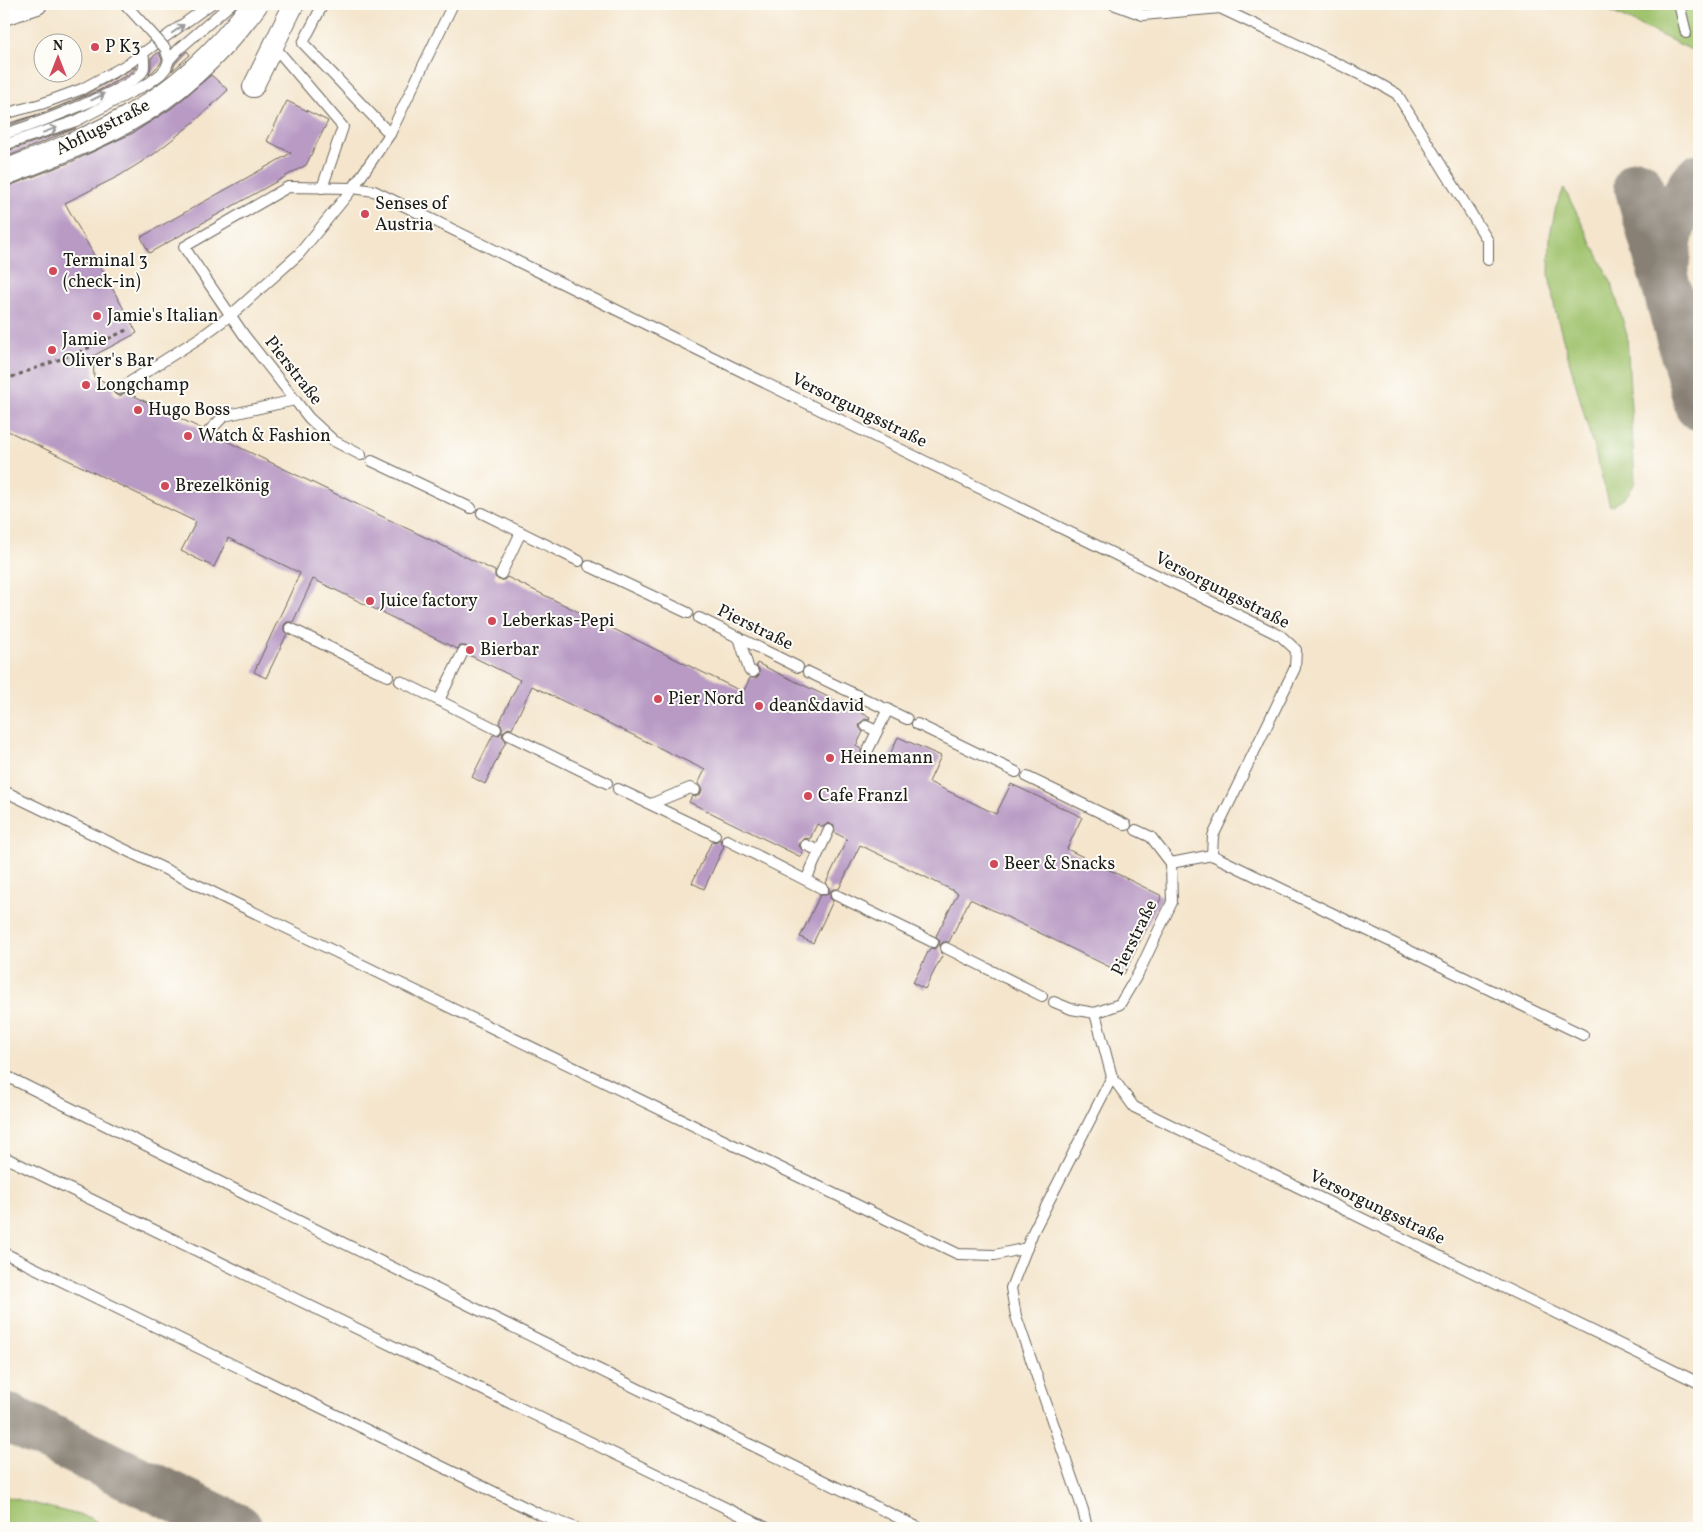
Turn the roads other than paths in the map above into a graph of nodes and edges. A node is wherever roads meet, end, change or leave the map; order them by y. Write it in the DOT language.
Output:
graph roads {
  1 [pos="36,4"];
  2 [pos="125,4"];
  3 [pos="211,4"];
  4 [pos="231,4"];
  5 [pos="255,4"];
  6 [pos="294,4"];
  7 [pos="323,4"];
  8 [pos="454,4"];
  9 [pos="1116,4"];
  10 [pos="1679,4"];
  11 [pos="4,14"];
  12 [pos="1686,33"];
  13 [pos="274,45"];
  14 [pos="143,52"];
  15 [pos="169,60"];
  16 [pos="253,87"];
  17 [pos="4,114"];
  18 [pos="4,134"];
  19 [pos="390,134"];
  20 [pos="4,145"];
  21 [pos="4,173"];
  22 [pos="322,188"];
  23 [pos="353,188"];
  24 [pos="1488,260"];
  25 [pos="231,315"];
  26 [pos="119,389"];
  27 [pos="295,400"];
  28 [pos="208,432"];
  29 [pos="361,456"];
  30 [pos="372,461"];
  31 [pos="471,508"];
  32 [pos="482,513"];
  33 [pos="521,532"];
  34 [pos="579,561"];
  35 [pos="590,566"];
  36 [pos="501,574"];
  37 [pos="688,613"];
  38 [pos="699,618"];
  39 [pos="290,628"];
  40 [pos="739,637"];
  41 [pos="463,652"];
  42 [pos="798,666"];
  43 [pos="753,672"];
  44 [pos="808,672"];
  45 [pos="388,676"];
  46 [pos="400,681"];
  47 [pos="439,700"];
  48 [pos="888,709"];
  49 [pos="907,719"];
  50 [pos="917,724"];
  51 [pos="866,726"];
  52 [pos="496,729"];
  53 [pos="877,731"];
  54 [pos="509,735"];
  55 [pos="867,752"];
  56 [pos="1016,772"];
  57 [pos="1027,777"];
  58 [pos="607,783"];
  59 [pos="618,788"];
  60 [pos="695,790"];
  61 [pos="4,791"];
  62 [pos="651,804"];
  63 [pos="1126,825"];
  64 [pos="829,830"];
  65 [pos="1136,830"];
  66 [pos="715,835"];
  67 [pos="727,840"];
  68 [pos="806,845"];
  69 [pos="819,852"];
  70 [pos="1212,855"];
  71 [pos="1171,864"];
  72 [pos="806,880"];
  73 [pos="823,889"];
  74 [pos="836,895"];
  75 [pos="933,942"];
  76 [pos="946,948"];
  77 [pos="1042,996"];
  78 [pos="1054,1002"];
  79 [pos="1095,1013"];
  80 [pos="1583,1035"];
  81 [pos="4,1075"];
  82 [pos="1112,1077"];
  83 [pos="4,1157"];
  84 [pos="1027,1248"];
  85 [pos="4,1253"];
  86 [pos="1699,1383"];
  87 [pos="576,1528"];
  88 [pos="767,1528"];
  89 [pos="919,1528"];
  90 [pos="1087,1528"];
  1 -- 11 [label="street"];
  2 -- 15 [label="lane, bridge"];
  14 -- 3 [label="lane, one-way"];
  4 -- 15 [label="lane"];
  5 -- 21 [label="street, Abflugstraße"];
  6 -- 13 [label="street"];
  7 -- 19 [label="lane"];
  8 -- 19 [label="lane"];
  9 -- 24 [label="lane"];
  10 -- 12 [label="lane"];
  13 -- 16 [label="street"];
  13 -- 22 [label="lane"];
  14 -- 17 [label="lane"];
  18 -- 14 [label="lane, one-way"];
  20 -- 15 [label="lane, one-way"];
  19 -- 23 [label="lane"];
  22 -- 23 [label="lane"];
  22 -- 25 [label="lane, Pierstraße"];
  23 -- 25 [label="lane"];
  23 -- 70 [label="lane, Versorgungsstraße"];
  25 -- 26 [label="lane"];
  25 -- 27 [label="lane, Pierstraße"];
  27 -- 28 [label="lane"];
  27 -- 29 [label="lane, Pierstraße"];
  30 -- 31 [label="lane"];
  32 -- 33 [label="lane"];
  33 -- 34 [label="lane"];
  33 -- 36 [label="lane"];
  35 -- 37 [label="lane"];
  38 -- 40 [label="lane, Pierstraße"];
  39 -- 45 [label="lane"];
  40 -- 42 [label="lane, Pierstraße"];
  40 -- 43 [label="lane"];
  41 -- 47 [label="lane"];
  44 -- 48 [label="lane"];
  46 -- 47 [label="lane"];
  47 -- 52 [label="lane"];
  48 -- 49 [label="lane"];
  48 -- 53 [label="lane"];
  50 -- 56 [label="lane"];
  51 -- 53 [label="lane"];
  53 -- 55 [label="lane"];
  54 -- 58 [label="lane"];
  57 -- 63 [label="lane"];
  59 -- 62 [label="lane"];
  60 -- 62 [label="lane"];
  61 -- 84 [label="lane"];
  62 -- 66 [label="lane"];
  64 -- 69 [label="lane"];
  65 -- 71 [label="lane"];
  67 -- 72 [label="lane"];
  68 -- 69 [label="lane"];
  69 -- 72 [label="lane"];
  70 -- 71 [label="lane"];
  70 -- 80 [label="lane"];
  71 -- 79 [label="lane, Pierstraße"];
  72 -- 73 [label="lane"];
  74 -- 75 [label="lane"];
  76 -- 77 [label="lane"];
  78 -- 79 [label="lane, Pierstraße"];
  79 -- 82 [label="lane, Versorgungsstraße"];
  81 -- 89 [label="lane"];
  82 -- 84 [label="lane"];
  82 -- 86 [label="lane, Versorgungsstraße"];
  83 -- 88 [label="lane"];
  84 -- 90 [label="lane"];
  85 -- 87 [label="lane"];
}
